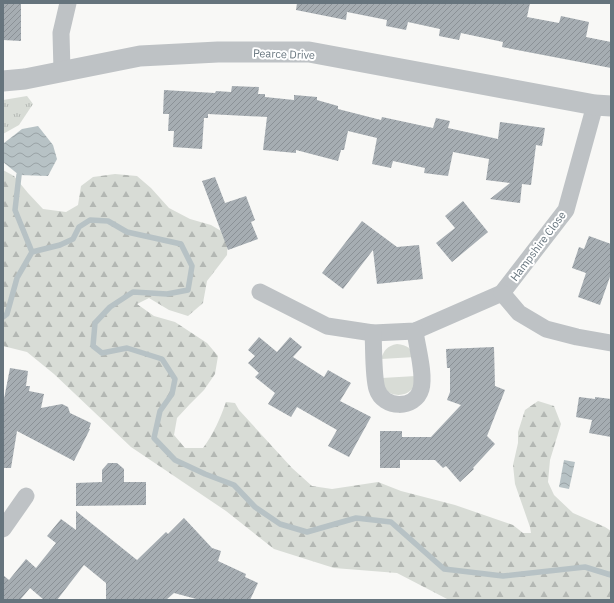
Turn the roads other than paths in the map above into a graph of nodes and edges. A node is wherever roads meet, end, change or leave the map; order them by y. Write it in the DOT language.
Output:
graph roads {
  1 [pos="68,3"];
  2 [pos="62,71"];
  3 [pos="3,81"];
  4 [pos="603,106"];
  5 [pos="260,292"];
  6 [pos="502,293"];
  7 [pos="415,331"];
  8 [pos="373,334"];
  9 [pos="611,343"];
  10 [pos="26,496"];
  11 [pos="3,529"];
  1 -- 2 [label="street"];
  2 -- 3 [label="street, Pearce Drive"];
  2 -- 4 [label="street, Pearce Drive"];
  4 -- 6 [label="street, Hampshire Close"];
  5 -- 8 [label="street, Hampshire Close"];
  6 -- 7 [label="street, Hampshire Close"];
  6 -- 9 [label="street"];
  7 -- 8 [label="street, Hampshire Close"];
  7 -- 8 [label="street"];
  10 -- 11 [label="street"];
}
